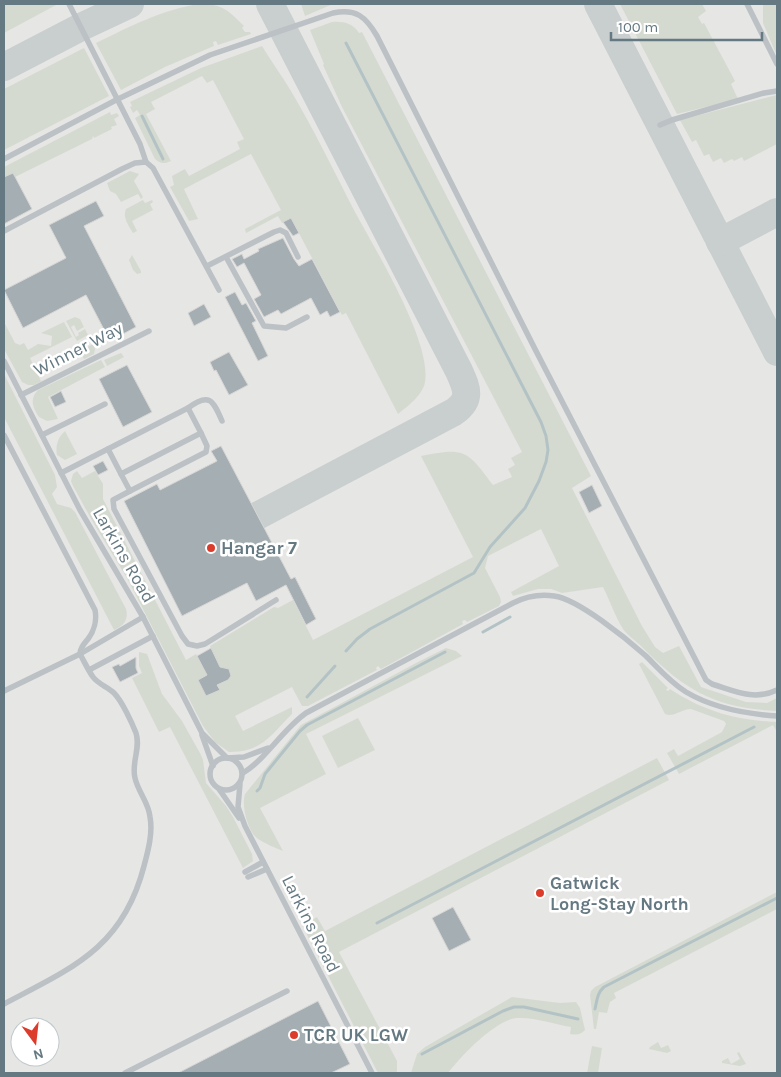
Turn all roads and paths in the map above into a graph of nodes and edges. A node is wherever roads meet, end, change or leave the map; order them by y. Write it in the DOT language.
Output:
graph roads {
  1 [pos="69,4"];
  2 [pos="747,4"];
  3 [pos="777,64"];
  4 [pos="777,91"];
  5 [pos="118,99"];
  6 [pos="660,125"];
  7 [pos="4,160"];
  8 [pos="146,162"];
  9 [pos="4,231"];
  10 [pos="226,257"];
  11 [pos="298,257"];
  12 [pos="207,266"];
  13 [pos="219,290"];
  14 [pos="307,318"];
  15 [pos="149,331"];
  16 [pos="4,361"];
  17 [pos="21,395"];
  18 [pos="104,404"];
  19 [pos="188,408"];
  20 [pos="222,421"];
  21 [pos="201,433"];
  22 [pos="4,435"];
  23 [pos="42,435"];
  24 [pos="108,449"];
  25 [pos="61,473"];
  26 [pos="121,474"];
  27 [pos="130,491"];
  28 [pos="276,600"];
  29 [pos="143,618"];
  30 [pos="153,636"];
  31 [pos="80,654"];
  32 [pos="89,670"];
  33 [pos="777,690"];
  34 [pos="4,691"];
  35 [pos="777,716"];
  36 [pos="202,732"];
  37 [pos="271,746"];
  38 [pos="227,758"];
  39 [pos="213,766"];
  40 [pos="242,773"];
  41 [pos="240,784"];
  42 [pos="218,788"];
  43 [pos="245,826"];
  44 [pos="263,862"];
  45 [pos="267,869"];
  46 [pos="287,991"];
  47 [pos="4,1004"];
  48 [pos="125,1073"];
  49 [pos="372,1073"];
  1 -- 5 [label="lane"];
  2 -- 3 [label="lane"];
  4 -- 6 [label="lane"];
  5 -- 7 [label="lane"];
  5 -- 8 [label="lane"];
  5 -- 33 [label="lane"];
  8 -- 9 [label="lane"];
  8 -- 12 [label="lane"];
  10 -- 11 [label="lane"];
  10 -- 12 [label="lane"];
  10 -- 14 [label="lane"];
  12 -- 13 [label="lane"];
  15 -- 17 [label="lane, Winner Way"];
  16 -- 17 [label="lane, Larkins Road"];
  17 -- 23 [label="lane, Larkins Road"];
  18 -- 23 [label="lane"];
  19 -- 20 [label="lane"];
  19 -- 21 [label="lane"];
  19 -- 24 [label="lane"];
  21 -- 26 [label="lane"];
  21 -- 27 [label="lane"];
  22 -- 31 [label="lane"];
  23 -- 25 [label="lane, Larkins Road"];
  24 -- 25 [label="lane"];
  24 -- 26 [label="lane"];
  25 -- 29 [label="lane, Larkins Road"];
  26 -- 27 [label="lane"];
  27 -- 28 [label="lane"];
  29 -- 30 [label="lane, Larkins Road"];
  29 -- 31 [label="lane"];
  30 -- 32 [label="lane"];
  30 -- 36 [label="lane, Larkins Road"];
  31 -- 32 [label="lane"];
  31 -- 34 [label="lane"];
  32 -- 47 [label="lane"];
  35 -- 37 [label="lane"];
  36 -- 38 [label="lane, Larkins Road"];
  36 -- 39 [label="lane"];
  37 -- 38 [label="lane"];
  37 -- 40 [label="lane"];
  38 -- 39 [label="lane"];
  38 -- 40 [label="lane"];
  39 -- 42 [label="lane"];
  40 -- 41 [label="lane"];
  41 -- 42 [label="lane"];
  41 -- 43 [label="lane, Larkins Road"];
  42 -- 43 [label="lane"];
  43 -- 44 [label="lane, Larkins Road"];
  44 -- 45 [label="lane, Larkins Road"];
  44 -- 45 [label="lane"];
  45 -- 49 [label="lane, Larkins Road"];
  46 -- 48 [label="lane"];
}
